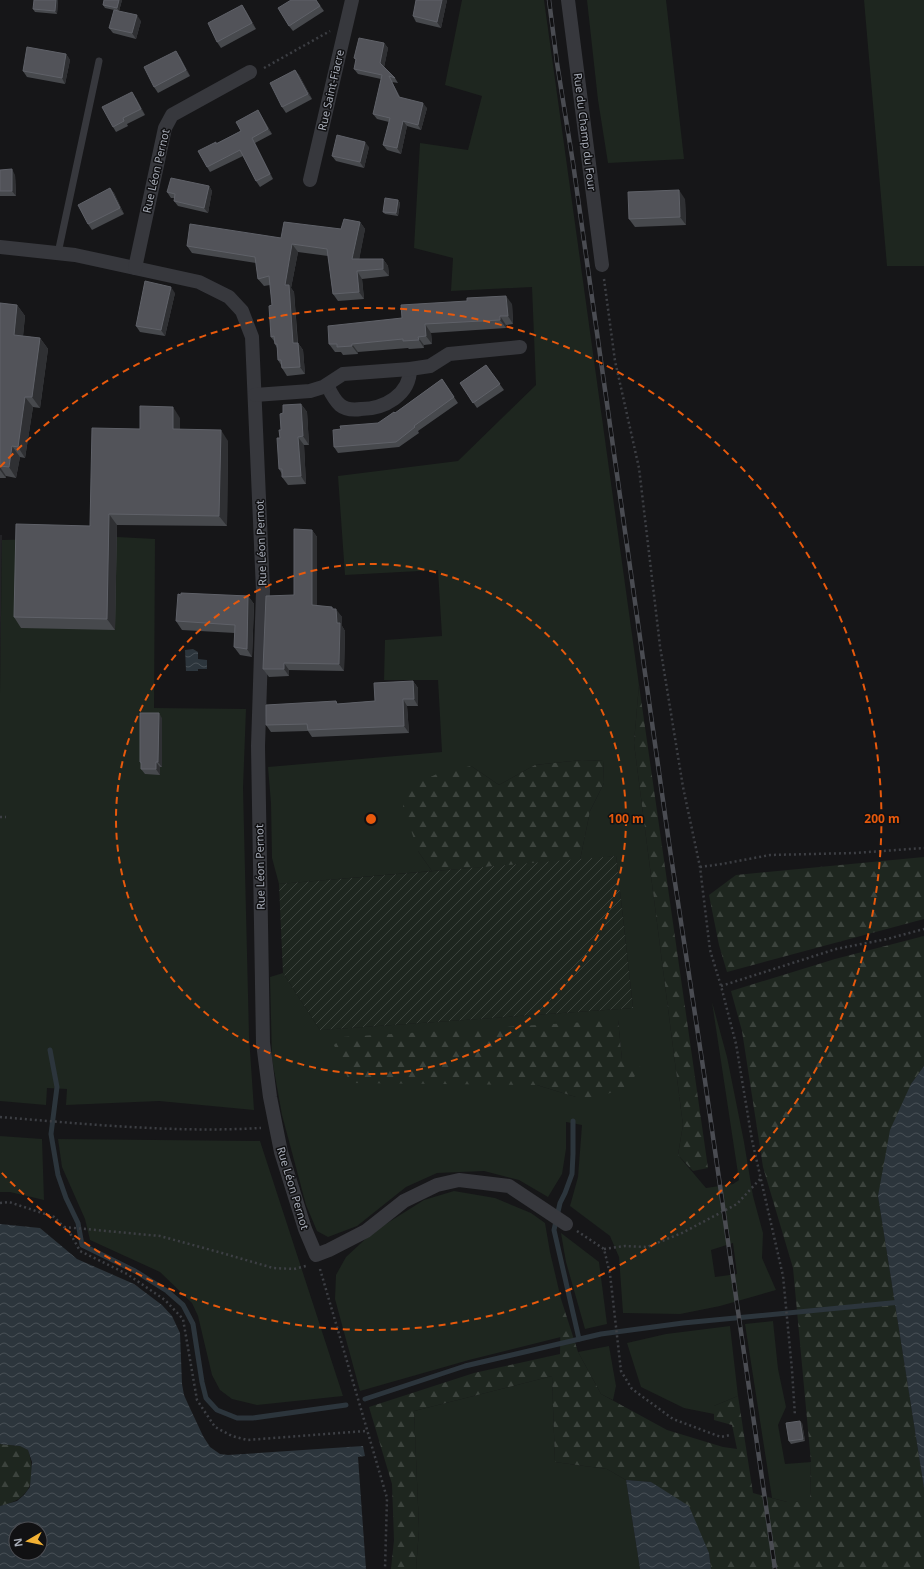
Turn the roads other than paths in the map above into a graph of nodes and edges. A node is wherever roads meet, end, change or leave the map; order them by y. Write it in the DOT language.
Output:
graph roads {
  1 [pos="352,0"];
  2 [pos="568,0"];
  3 [pos="99,61"];
  4 [pos="250,72"];
  5 [pos="310,180"];
  6 [pos="0,247"];
  7 [pos="58,254"];
  8 [pos="602,265"];
  9 [pos="135,268"];
  10 [pos="520,347"];
  11 [pos="410,369"];
  12 [pos="327,385"];
  13 [pos="255,395"];
  14 [pos="566,1224"];
  1 -- 5 [label="street, Rue Saint-Fiacre"];
  2 -- 8 [label="street, Rue du Champ du Four"];
  3 -- 7 [label="lane"];
  4 -- 9 [label="street, Rue Léon Pernot"];
  6 -- 7 [label="street, Rue Léon Pernot"];
  7 -- 9 [label="street, Rue Léon Pernot"];
  9 -- 13 [label="street, Rue Léon Pernot"];
  10 -- 11 [label="street"];
  11 -- 12 [label="street"];
  11 -- 12 [label="street"];
  12 -- 13 [label="street"];
  13 -- 14 [label="street, Rue Léon Pernot"];
}
